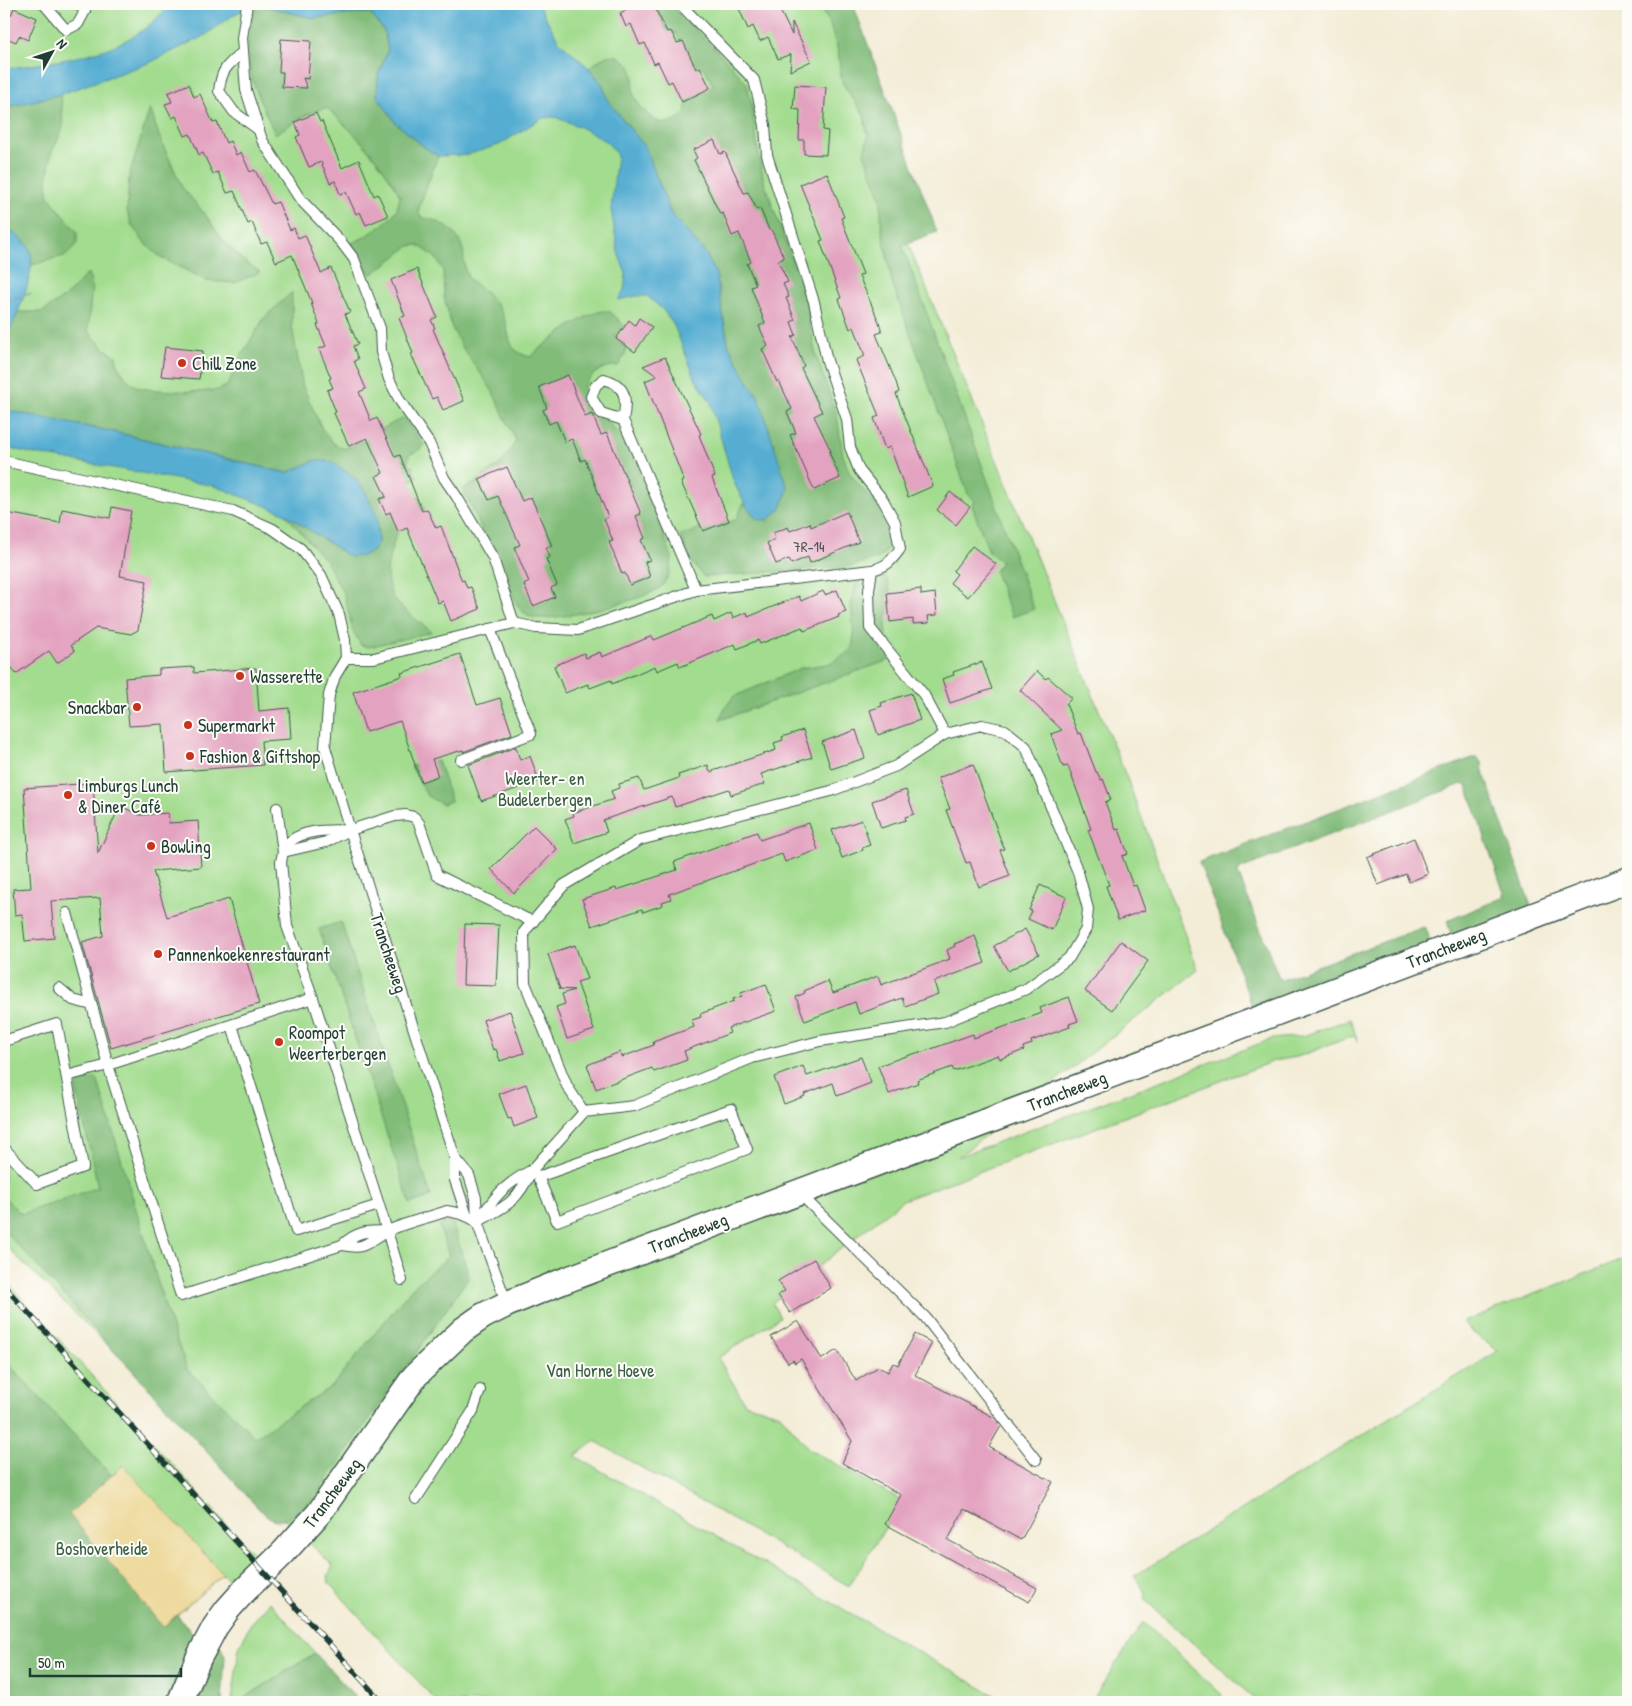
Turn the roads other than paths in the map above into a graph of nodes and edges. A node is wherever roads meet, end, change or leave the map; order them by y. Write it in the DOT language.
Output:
graph roads {
  1 [pos="44,4"];
  2 [pos="78,4"];
  3 [pos="680,4"];
  4 [pos="246,8"];
  5 [pos="243,52"];
  6 [pos="259,130"];
  7 [pos="623,420"];
  8 [pos="4,461"];
  9 [pos="872,570"];
  10 [pos="696,590"];
  11 [pos="514,623"];
  12 [pos="490,630"];
  13 [pos="346,658"];
  14 [pos="946,734"];
  15 [pos="461,760"];
  16 [pos="277,808"];
  17 [pos="350,830"];
  18 [pos="283,852"];
  19 [pos="1628,880"];
  20 [pos="67,914"];
  21 [pos="533,922"];
  22 [pos="59,988"];
  23 [pos="312,998"];
  24 [pos="92,1005"];
  25 [pos="232,1025"];
  26 [pos="4,1041"];
  27 [pos="108,1065"];
  28 [pos="67,1076"];
  29 [pos="584,1112"];
  30 [pos="4,1148"];
  31 [pos="455,1158"];
  32 [pos="535,1173"];
  33 [pos="798,1192"];
  34 [pos="379,1205"];
  35 [pos="467,1216"];
  36 [pos="477,1222"];
  37 [pos="387,1231"];
  38 [pos="402,1280"];
  39 [pos="507,1304"];
  40 [pos="480,1390"];
  41 [pos="1036,1460"];
  42 [pos="416,1498"];
  43 [pos="180,1702"];
  1 -- 2 [label="lane"];
  3 -- 9 [label="lane"];
  4 -- 5 [label="lane"];
  5 -- 6 [label="lane"];
  5 -- 6 [label="lane"];
  6 -- 11 [label="lane"];
  7 -- 10 [label="lane"];
  8 -- 13 [label="lane"];
  9 -- 10 [label="lane"];
  9 -- 14 [label="lane"];
  10 -- 11 [label="lane"];
  11 -- 12 [label="lane"];
  12 -- 13 [label="lane"];
  12 -- 15 [label="lane"];
  13 -- 17 [label="lane, Trancheeweg"];
  14 -- 21 [label="lane"];
  14 -- 29 [label="lane"];
  16 -- 18 [label="lane"];
  17 -- 18 [label="lane"];
  17 -- 21 [label="lane"];
  17 -- 31 [label="lane, Trancheeweg"];
  18 -- 23 [label="lane"];
  19 -- 33 [label="street, Trancheeweg"];
  20 -- 24 [label="lane"];
  21 -- 29 [label="lane"];
  22 -- 24 [label="lane"];
  23 -- 25 [label="lane"];
  23 -- 34 [label="lane"];
  24 -- 27 [label="lane"];
  25 -- 27 [label="lane"];
  25 -- 34 [label="lane"];
  26 -- 28 [label="lane"];
  27 -- 28 [label="lane"];
  27 -- 37 [label="lane"];
  28 -- 30 [label="lane"];
  29 -- 32 [label="lane"];
  31 -- 35 [label="lane, Trancheeweg"];
  31 -- 36 [label="lane, Trancheeweg"];
  32 -- 32 [label="lane"];
  32 -- 36 [label="lane"];
  33 -- 39 [label="street, Trancheeweg"];
  33 -- 41 [label="lane"];
  34 -- 37 [label="lane"];
  35 -- 36 [label="lane"];
  35 -- 37 [label="lane"];
  36 -- 39 [label="lane, Trancheeweg"];
  37 -- 38 [label="lane"];
  39 -- 43 [label="street, Trancheeweg"];
  40 -- 42 [label="lane"];
}
